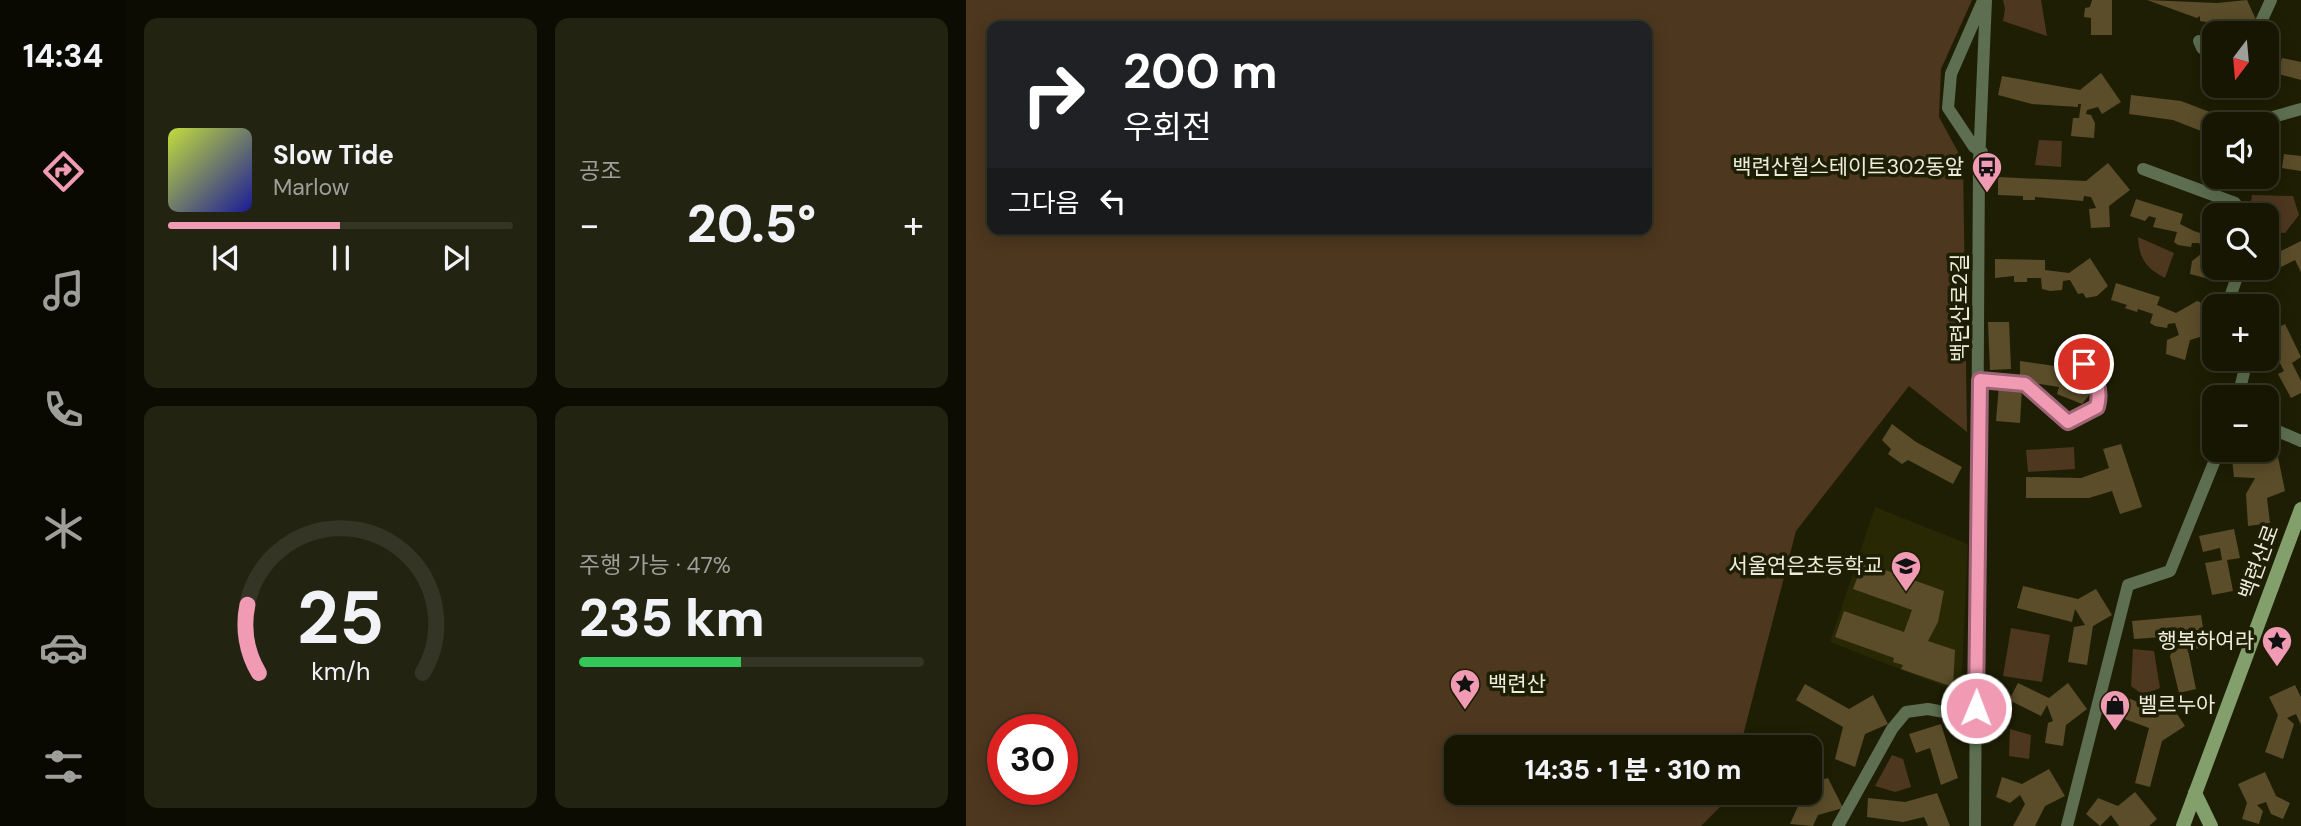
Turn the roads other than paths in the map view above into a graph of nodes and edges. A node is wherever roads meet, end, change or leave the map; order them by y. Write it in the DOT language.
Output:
graph roads {
  1 [pos="1985,0"];
  2 [pos="2271,0"];
  3 [pos="2261,21"];
  4 [pos="2199,41"];
  5 [pos="2202,48"];
  6 [pos="2301,109"];
  7 [pos="2279,115"];
  8 [pos="1982,152"];
  9 [pos="2143,169"];
  10 [pos="2236,203"];
  11 [pos="2084,364"];
  12 [pos="1980,380"];
  13 [pos="2279,432"];
  14 [pos="2301,441"];
  15 [pos="2214,462"];
  16 [pos="2301,509"];
  17 [pos="1976,718"];
  18 [pos="2195,793"];
  19 [pos="1838,826"];
  20 [pos="1975,826"];
  21 [pos="2067,826"];
  22 [pos="2183,826"];
  23 [pos="2211,826"];
  1 -- 8 [label="street, 백련산로2길"];
  1 -- 8 [label="street"];
  2 -- 3 [label="street"];
  4 -- 5 [label="street"];
  6 -- 7 [label="street"];
  8 -- 12 [label="street, 백련산로2길"];
  9 -- 10 [label="street"];
  11 -- 12 [label="street"];
  12 -- 17 [label="street, 백련산로2길"];
  13 -- 14 [label="street"];
  15 -- 21 [label="street"];
  16 -- 18 [label="main road, 백련산로"];
  17 -- 19 [label="street"];
  17 -- 20 [label="street, 백련산로2길"];
  18 -- 22 [label="main road, 백련산로"];
  18 -- 23 [label="main road"];
}
